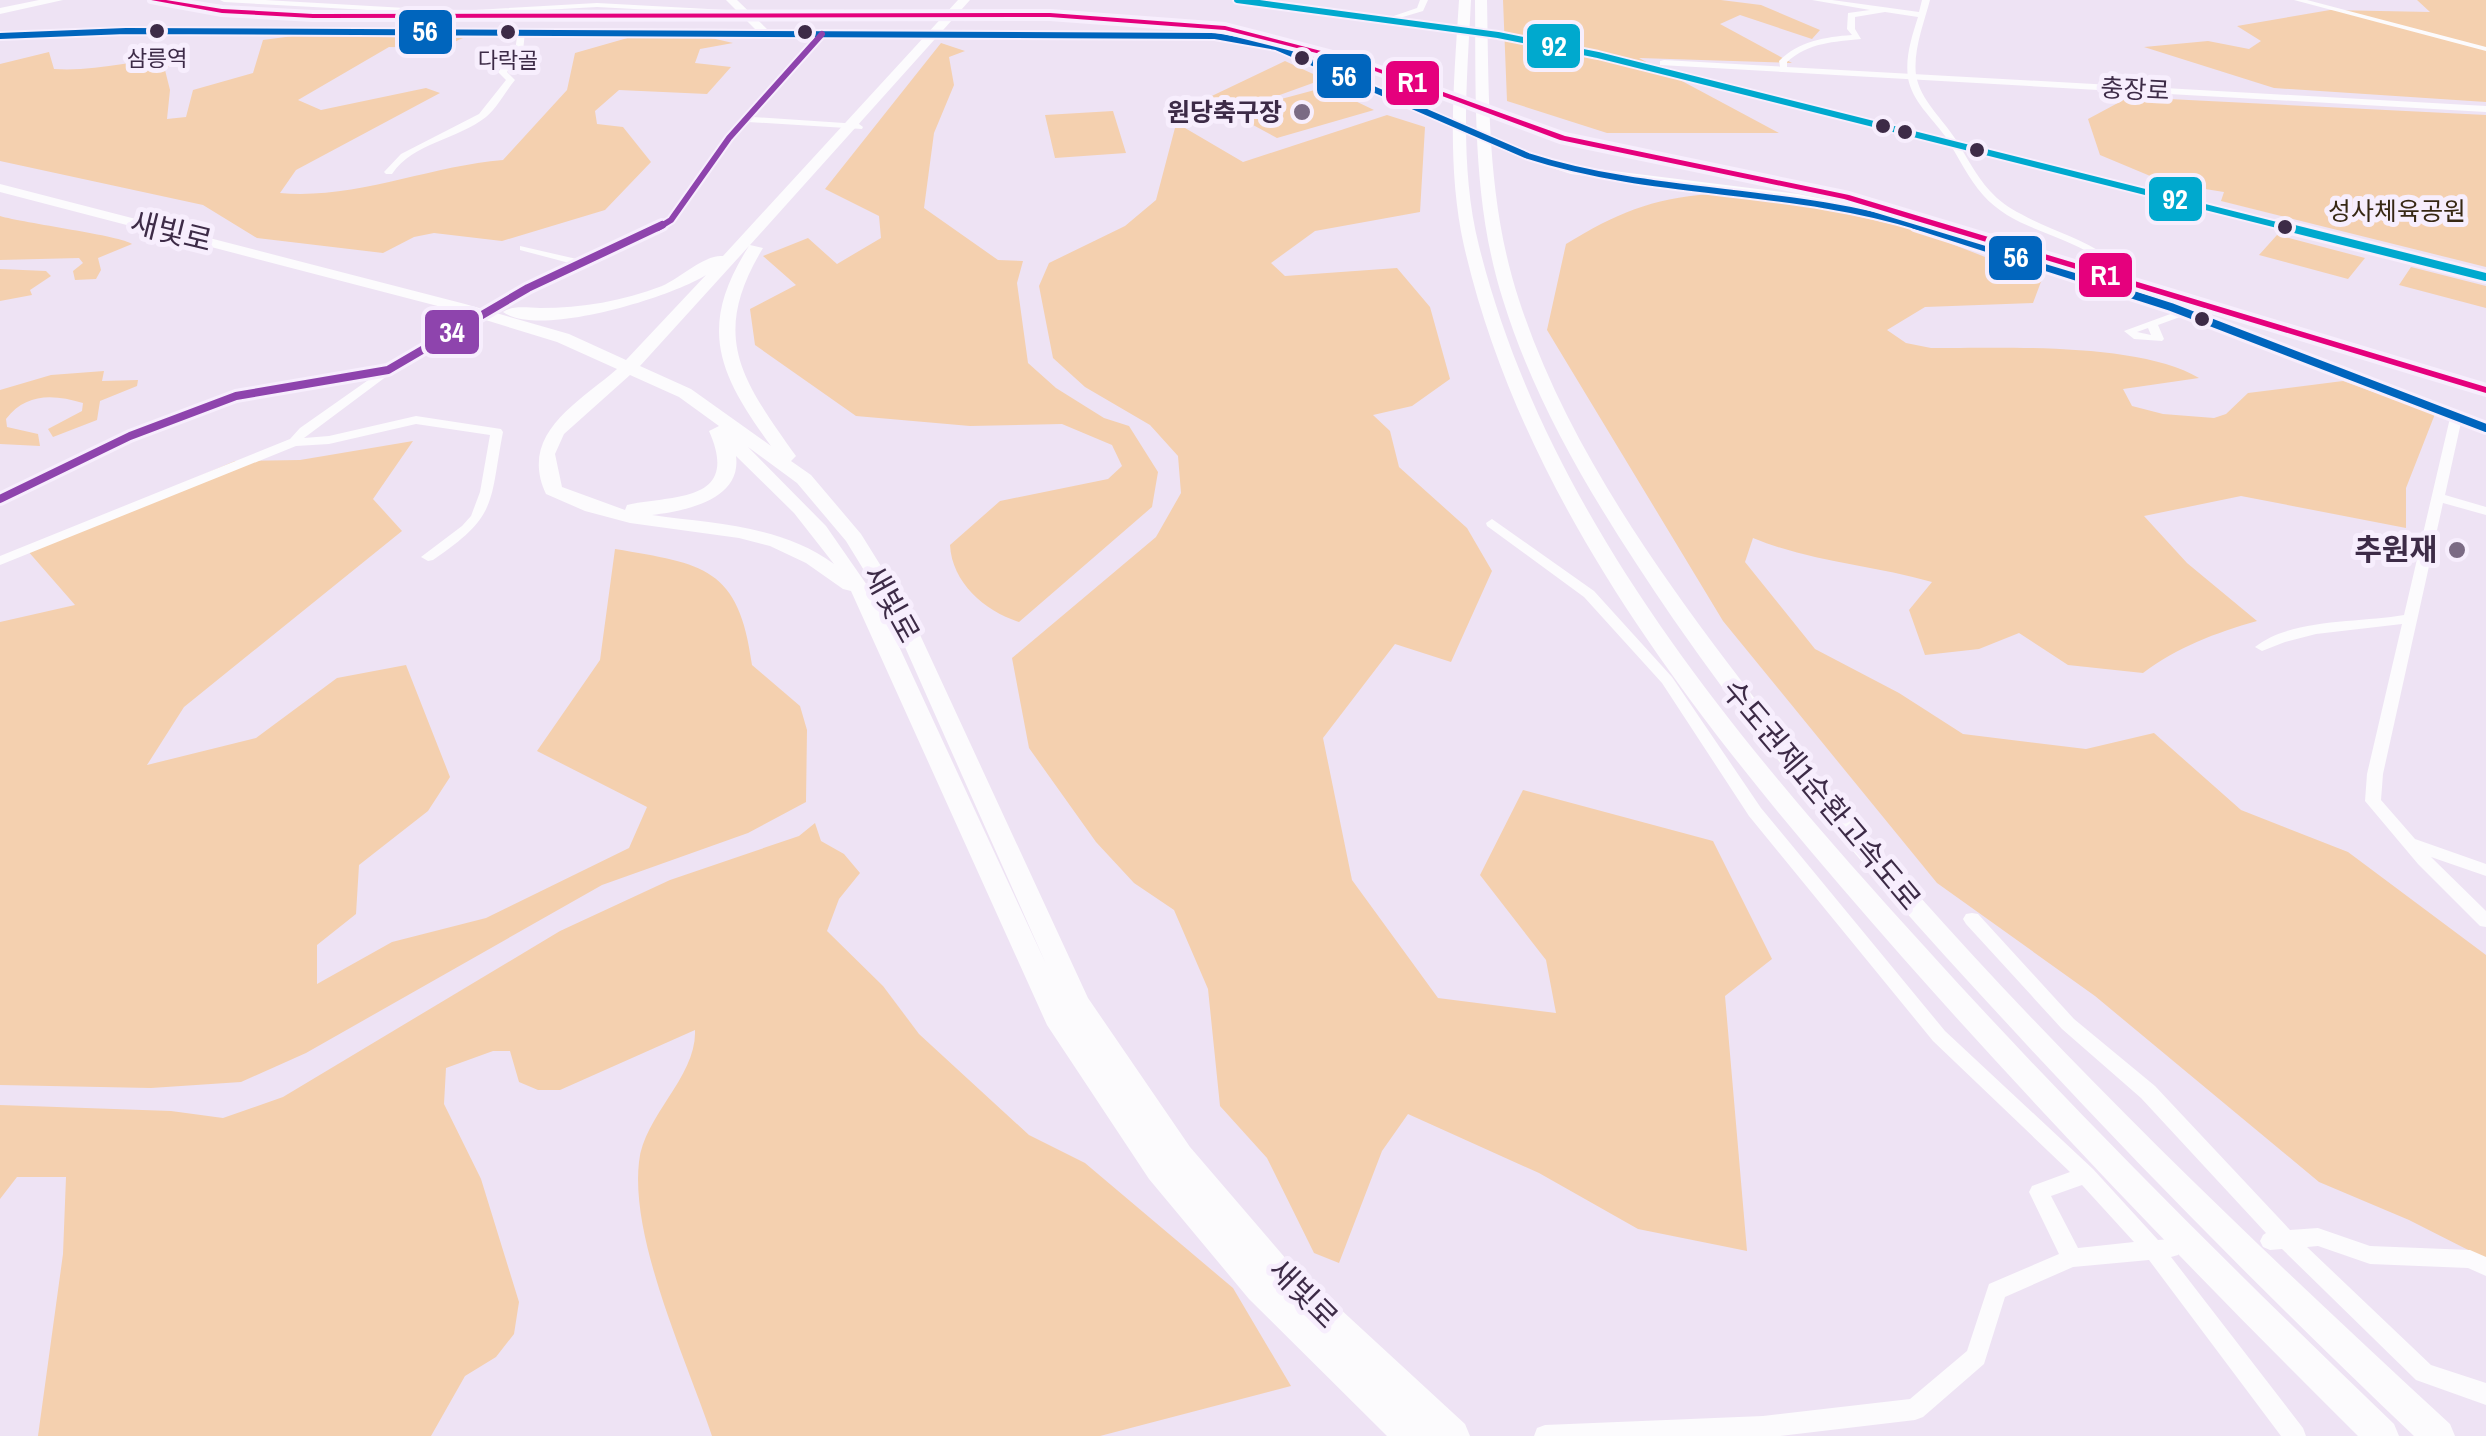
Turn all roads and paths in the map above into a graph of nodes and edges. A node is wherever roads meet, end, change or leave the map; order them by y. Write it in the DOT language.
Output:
graph roads {
  1 [pos="38,0"];
  2 [pos="57,0"];
  3 [pos="224,0"];
  4 [pos="731,0"];
  5 [pos="1236,0"];
  6 [pos="1253,0"];
  7 [pos="1424,0"];
  8 [pos="1450,0"];
  9 [pos="1465,0"];
  10 [pos="1482,0"];
  11 [pos="1816,0"];
  12 [pos="1926,0"];
  13 [pos="2298,0"];
  14 [pos="756,4"];
  15 [pos="963,4"];
  16 [pos="0,9"];
  17 [pos="1884,10"];
  18 [pos="743,11"];
  19 [pos="1460,15"];
  20 [pos="1923,15"];
  21 [pos="1391,19"];
  22 [pos="521,32"];
  23 [pos="766,34"];
  24 [pos="822,34"];
  25 [pos="0,36"];
  26 [pos="2486,49"];
  27 [pos="1630,62"];
  28 [pos="1707,66"];
  29 [pos="1784,70"];
  30 [pos="1912,77"];
  31 [pos="1701,79"];
  32 [pos="2486,109"];
  33 [pos="746,119"];
  34 [pos="855,126"];
  35 [pos="1471,137"];
  36 [pos="1956,148"];
  37 [pos="388,172"];
  38 [pos="0,188"];
  39 [pos="0,196"];
  40 [pos="788,200"];
  41 [pos="524,248"];
  42 [pos="582,263"];
  43 [pos="2486,275"];
  44 [pos="2118,288"];
  45 [pos="2184,312"];
  46 [pos="479,313"];
  47 [pos="2152,324"];
  48 [pos="388,370"];
  49 [pos="642,376"];
  50 [pos="2456,418"];
  51 [pos="2486,428"];
  52 [pos="719,432"];
  53 [pos="294,442"];
  54 [pos="804,479"];
  55 [pos="2438,497"];
  56 [pos="0,500"];
  57 [pos="2486,511"];
  58 [pos="1492,524"];
  59 [pos="428,557"];
  60 [pos="0,561"];
  61 [pos="868,601"];
  62 [pos="2410,618"];
  63 [pos="2262,647"];
  64 [pos="2408,843"];
  65 [pos="2486,870"];
  66 [pos="1972,919"];
  67 [pos="2486,920"];
  68 [pos="2086,1174"];
  69 [pos="2278,1240"];
  70 [pos="2162,1248"];
  71 [pos="2072,1258"];
  72 [pos="2486,1266"];
  73 [pos="2486,1394"];
  74 [pos="1410,1423"];
  75 [pos="1453,1436"];
  76 [pos="1546,1436"];
  77 [pos="2295,1436"];
  78 [pos="2382,1436"];
  79 [pos="2438,1436"];
  1 -- 16 [label="highway"];
  2 -- 16 [label="highway"];
  3 -- 18 [label="street"];
  4 -- 18 [label="main road"];
  5 -- 21 [label="main road"];
  6 -- 21 [label="main road"];
  7 -- 21 [label="street"];
  8 -- 19 [label="highway"];
  9 -- 19 [label="highway, 수도권제1순환고속도로"];
  10 -- 35 [label="highway, 수도권제1순환고속도로"];
  11 -- 17 [label="street"];
  12 -- 20 [label="street"];
  13 -- 26 [label="street"];
  14 -- 18 [label="street"];
  15 -- 34 [label="highway"];
  17 -- 20 [label="street"];
  17 -- 29 [label="street"];
  18 -- 23 [label="main road"];
  19 -- 35 [label="highway, 수도권제1순환고속도로"];
  20 -- 30 [label="street"];
  21 -- 27 [label="main road"];
  22 -- 23 [label="main road"];
  22 -- 25 [label="main road"];
  22 -- 37 [label="street"];
  23 -- 24 [label="main road"];
  24 -- 33 [label="street"];
  24 -- 44 [label="main road"];
  27 -- 28 [label="main road, 충장로"];
  27 -- 31 [label="main road"];
  27 -- 36 [label="main road"];
  28 -- 29 [label="main road, 충장로"];
  28 -- 31 [label="main road"];
  29 -- 30 [label="main road, 충장로"];
  30 -- 32 [label="main road, 충장로"];
  30 -- 36 [label="street"];
  31 -- 36 [label="main road"];
  33 -- 34 [label="street"];
  33 -- 42 [label="street"];
  34 -- 40 [label="highway"];
  35 -- 78 [label="highway, 수도권제1순환고속도로"];
  35 -- 79 [label="highway, 수도권제1순환고속도로"];
  36 -- 43 [label="main road"];
  36 -- 43 [label="main road"];
  36 -- 44 [label="street"];
  38 -- 46 [label="highway, 새빛로"];
  39 -- 46 [label="highway, 새빛로"];
  40 -- 46 [label="highway"];
  40 -- 52 [label="highway"];
  40 -- 54 [label="highway"];
  40 -- 61 [label="highway"];
  41 -- 42 [label="street"];
  42 -- 48 [label="street"];
  44 -- 45 [label="main road"];
  45 -- 47 [label="street"];
  45 -- 50 [label="main road"];
  46 -- 49 [label="highway, 새빛로"];
  48 -- 53 [label="street"];
  48 -- 56 [label="street"];
  49 -- 52 [label="highway, 새빛로"];
  49 -- 54 [label="highway, 새빛로"];
  50 -- 51 [label="main road"];
  50 -- 55 [label="street"];
  52 -- 61 [label="highway, 새빛로"];
  53 -- 59 [label="street"];
  53 -- 60 [label="street"];
  54 -- 74 [label="highway, 새빛로"];
  55 -- 57 [label="street"];
  55 -- 62 [label="street"];
  58 -- 68 [label="street"];
  61 -- 74 [label="highway, 새빛로"];
  62 -- 63 [label="street"];
  62 -- 64 [label="street"];
  64 -- 65 [label="street"];
  64 -- 67 [label="street"];
  66 -- 69 [label="street"];
  68 -- 70 [label="street"];
  68 -- 71 [label="street"];
  69 -- 72 [label="street"];
  69 -- 73 [label="street"];
  70 -- 71 [label="street"];
  70 -- 77 [label="street"];
  71 -- 76 [label="street"];
  74 -- 75 [label="highway, 새빛로"];
}
